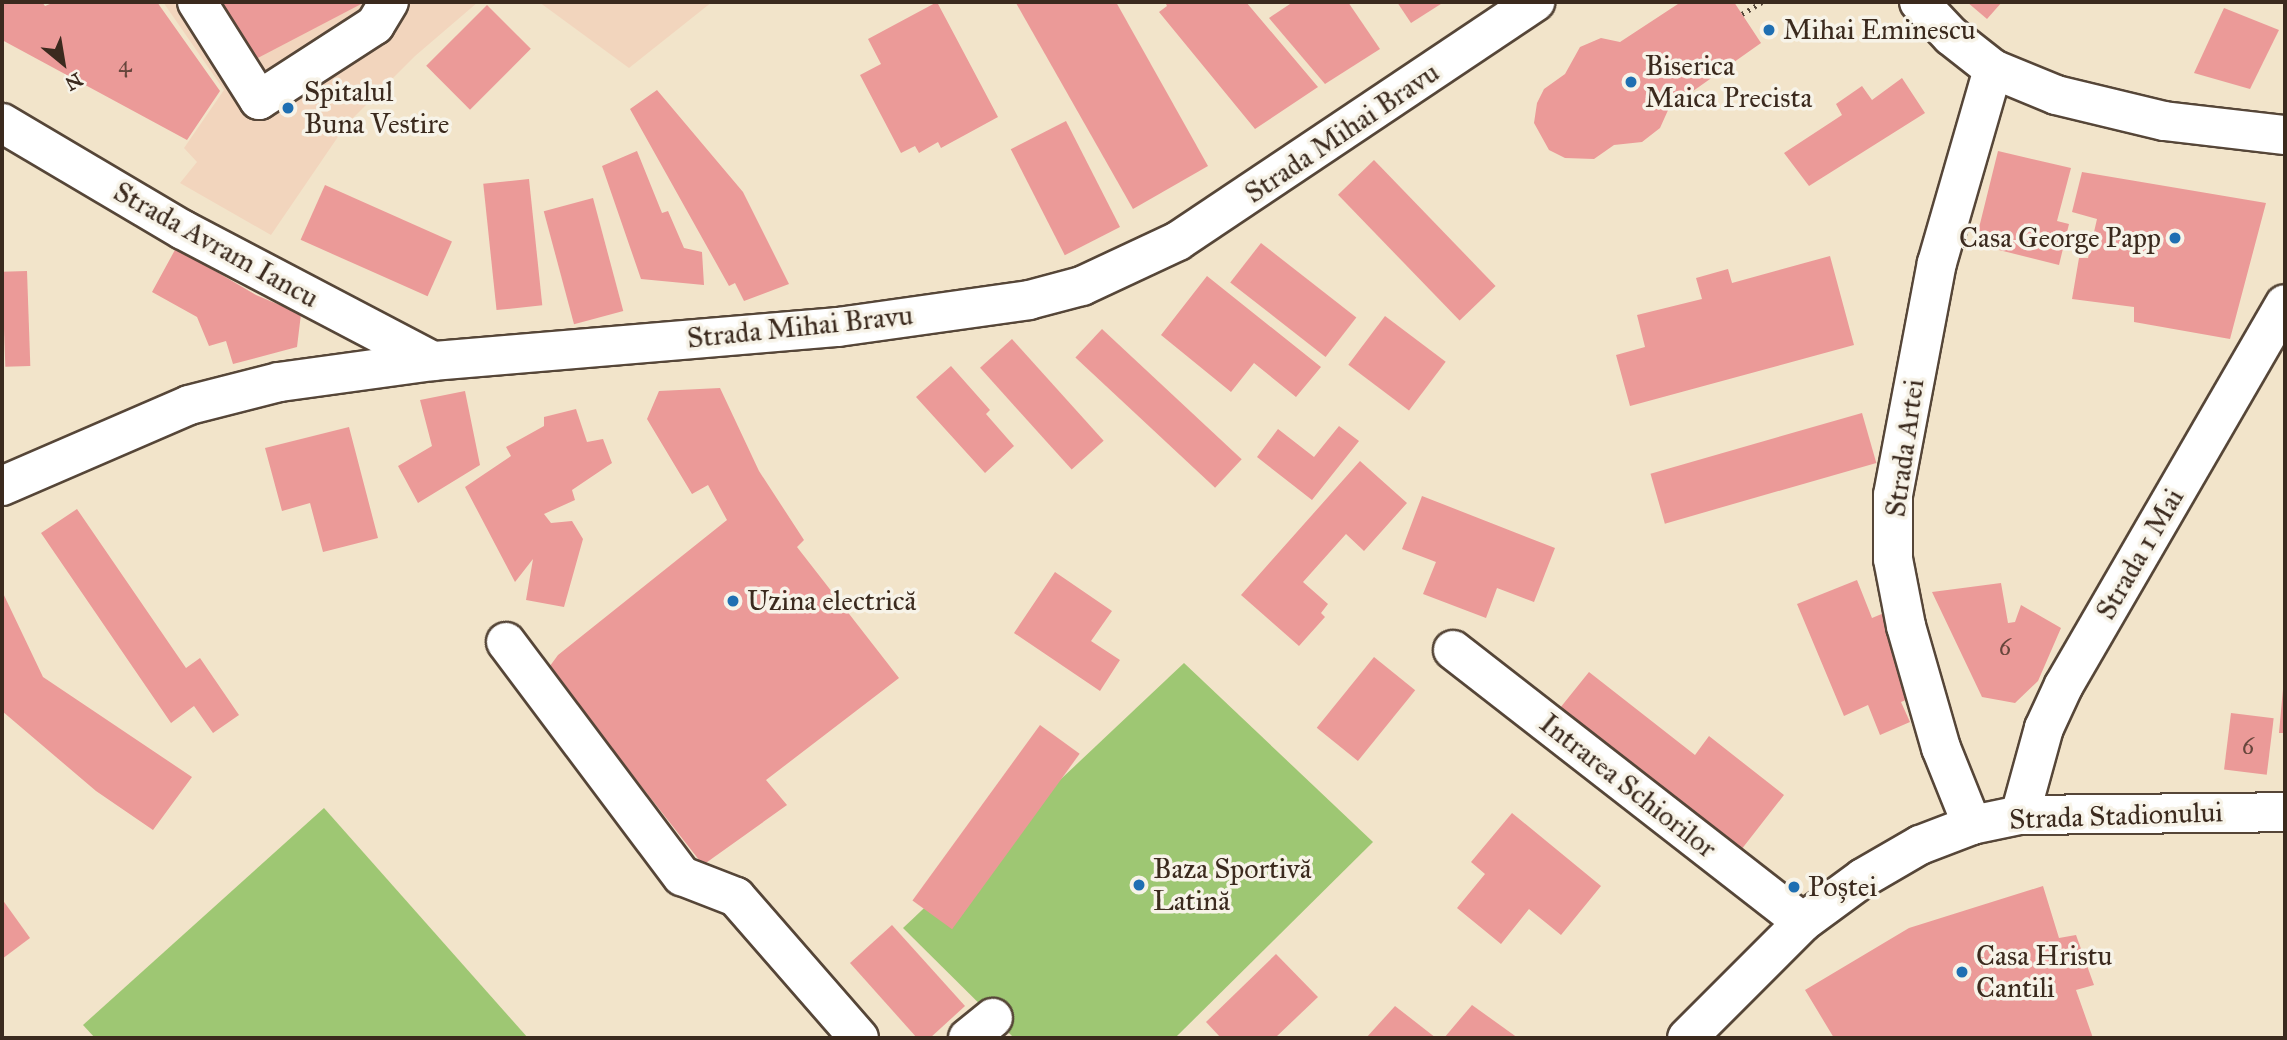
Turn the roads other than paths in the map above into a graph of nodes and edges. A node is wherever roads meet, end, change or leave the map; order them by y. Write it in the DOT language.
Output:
graph roads {
  1 [pos="197,2"];
  2 [pos="388,2"];
  3 [pos="1535,2"];
  4 [pos="1919,2"];
  5 [pos="1993,69"];
  6 [pos="2,123"];
  7 [pos="2285,135"];
  8 [pos="2285,304"];
  9 [pos="433,361"];
  10 [pos="2,486"];
  11 [pos="506,642"];
  12 [pos="1453,650"];
  13 [pos="2285,812"];
  14 [pos="2020,815"];
  15 [pos="1972,825"];
  16 [pos="1803,922"];
  17 [pos="859,1038"];
  18 [pos="1686,1038"];
  1 -- 2 [label="street"];
  3 -- 9 [label="street, Strada Mihai Bravu"];
  4 -- 5 [label="street"];
  5 -- 7 [label="street"];
  5 -- 15 [label="street, Strada Artei"];
  6 -- 9 [label="street, Strada Avram Iancu"];
  8 -- 14 [label="street, Strada 1 Mai"];
  9 -- 10 [label="street, Strada Mihai Bravu"];
  11 -- 17 [label="street"];
  12 -- 16 [label="street, Intrarea Schiorilor"];
  13 -- 14 [label="street, Strada Stadionului"];
  14 -- 15 [label="street, Strada Stadionului"];
  15 -- 16 [label="street, Strada Stadionului"];
  16 -- 18 [label="street, Strada Stadionului"];
}
